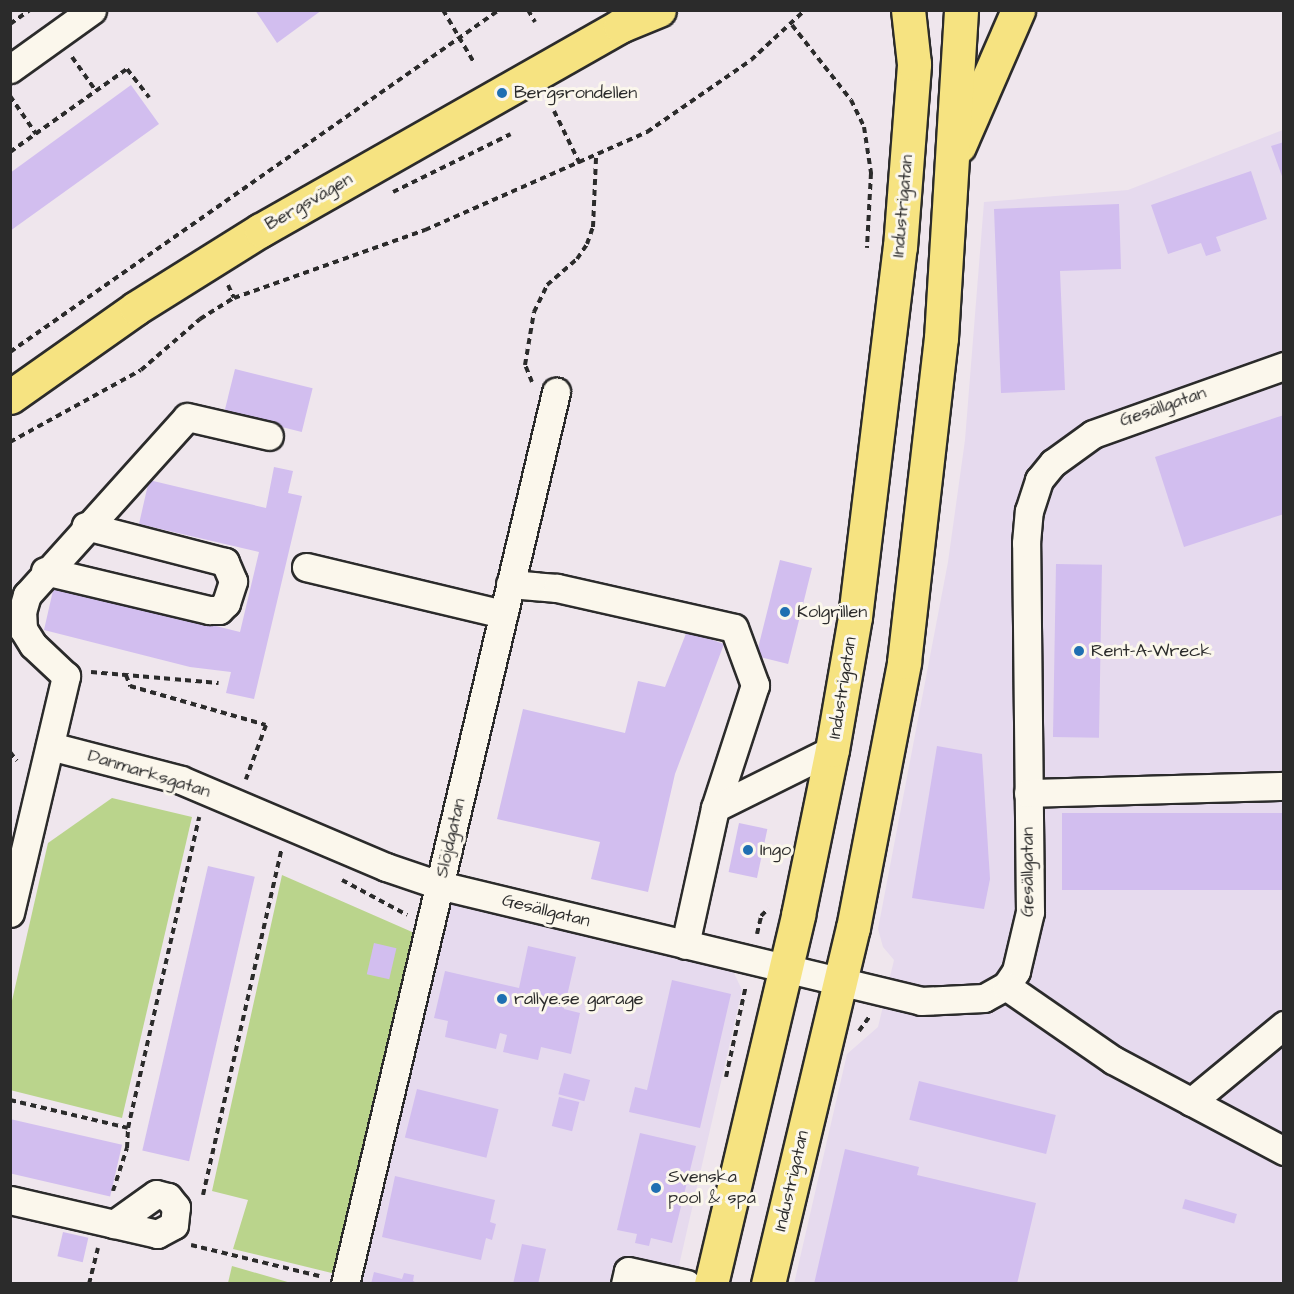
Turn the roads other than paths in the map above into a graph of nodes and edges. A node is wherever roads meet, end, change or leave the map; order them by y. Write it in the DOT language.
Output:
graph roads {
  1 [pos="92,10"];
  2 [pos="658,10"];
  3 [pos="908,10"];
  4 [pos="961,10"];
  5 [pos="1017,10"];
  6 [pos="629,18"];
  7 [pos="10,69"];
  8 [pos="953,162"];
  9 [pos="1284,366"];
  10 [pos="556,392"];
  11 [pos="10,397"];
  12 [pos="270,436"];
  13 [pos="86,526"];
  14 [pos="306,567"];
  15 [pos="45,571"];
  16 [pos="510,584"];
  17 [pos="503,614"];
  18 [pos="50,746"];
  19 [pos="832,750"];
  20 [pos="1284,786"];
  21 [pos="1028,793"];
  22 [pos="715,808"];
  23 [pos="440,885"];
  24 [pos="10,913"];
  25 [pos="685,945"];
  26 [pos="785,970"];
  27 [pos="839,983"];
  28 [pos="1006,986"];
  29 [pos="1284,1025"];
  30 [pos="1191,1102"];
  31 [pos="1284,1151"];
  32 [pos="10,1200"];
  33 [pos="114,1224"];
  34 [pos="345,1283"];
  35 [pos="625,1284"];
  36 [pos="687,1284"];
  37 [pos="711,1284"];
  38 [pos="768,1284"];
  1 -- 7 [label="street"];
  2 -- 6 [label="main road, Bergsvägen"];
  3 -- 19 [label="main road, Industrigatan"];
  4 -- 8 [label="main road, Industrigatan"];
  5 -- 8 [label="main road"];
  6 -- 11 [label="main road, Bergsvägen"];
  8 -- 27 [label="main road, Industrigatan"];
  9 -- 21 [label="street, Gesällgatan"];
  10 -- 16 [label="street, Slöjdgatan"];
  12 -- 13 [label="street"];
  13 -- 15 [label="street"];
  13 -- 15 [label="street"];
  14 -- 17 [label="street"];
  15 -- 18 [label="street"];
  16 -- 17 [label="street, Slöjdgatan"];
  16 -- 22 [label="street"];
  17 -- 23 [label="street, Slöjdgatan"];
  18 -- 23 [label="street, Danmarksgatan"];
  18 -- 24 [label="street"];
  19 -- 22 [label="street"];
  19 -- 26 [label="main road, Industrigatan"];
  20 -- 21 [label="street"];
  21 -- 28 [label="street, Gesällgatan"];
  22 -- 25 [label="street"];
  23 -- 25 [label="street, Gesällgatan"];
  23 -- 34 [label="street, Slöjdgatan"];
  25 -- 26 [label="street, Gesällgatan"];
  26 -- 27 [label="street, Gesällgatan"];
  26 -- 37 [label="main road, Industrigatan"];
  27 -- 28 [label="street, Gesällgatan"];
  27 -- 38 [label="main road, Industrigatan"];
  28 -- 30 [label="street"];
  29 -- 30 [label="street"];
  30 -- 31 [label="street"];
  32 -- 33 [label="street"];
  35 -- 36 [label="street"];
}
